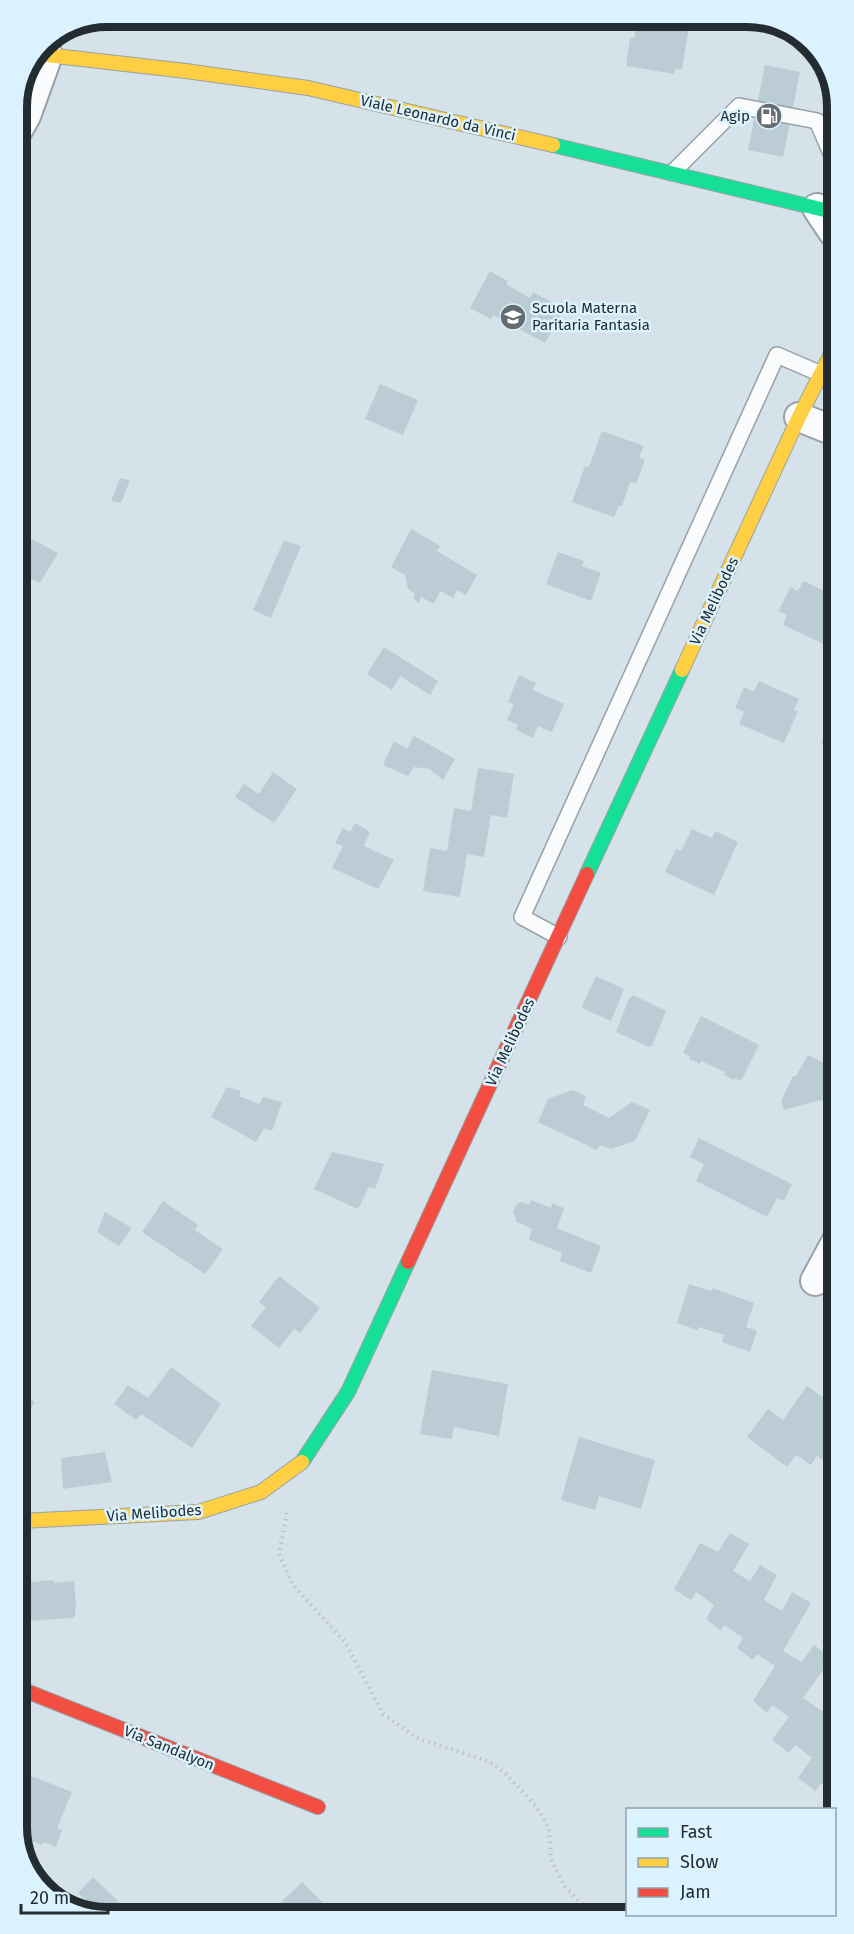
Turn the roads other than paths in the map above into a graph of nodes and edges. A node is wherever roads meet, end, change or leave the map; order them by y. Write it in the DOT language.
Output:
graph roads {
  1 [pos="47,54"];
  2 [pos="40,64"];
  3 [pos="27,112"];
  4 [pos="827,144"];
  5 [pos="672,173"];
  6 [pos="825,210"];
  7 [pos="827,362"];
  8 [pos="821,374"];
  9 [pos="800,417"];
  10 [pos="827,428"];
  11 [pos="559,937"];
  12 [pos="827,1259"];
  13 [pos="815,1281"];
  14 [pos="27,1521"];
  15 [pos="27,1691"];
  16 [pos="318,1808"];
  1 -- 5 [label="street, Viale Leonardo da Vinci"];
  2 -- 3 [label="street"];
  4 -- 5 [label="lane"];
  5 -- 6 [label="street, Viale Leonardo da Vinci"];
  7 -- 8 [label="street, Via Melibodes"];
  8 -- 9 [label="street, Via Melibodes"];
  8 -- 11 [label="lane"];
  9 -- 10 [label="street"];
  9 -- 11 [label="street, Via Melibodes"];
  11 -- 14 [label="street, Via Melibodes"];
  12 -- 13 [label="street"];
  15 -- 16 [label="street, Via Sandalyon"];
}
